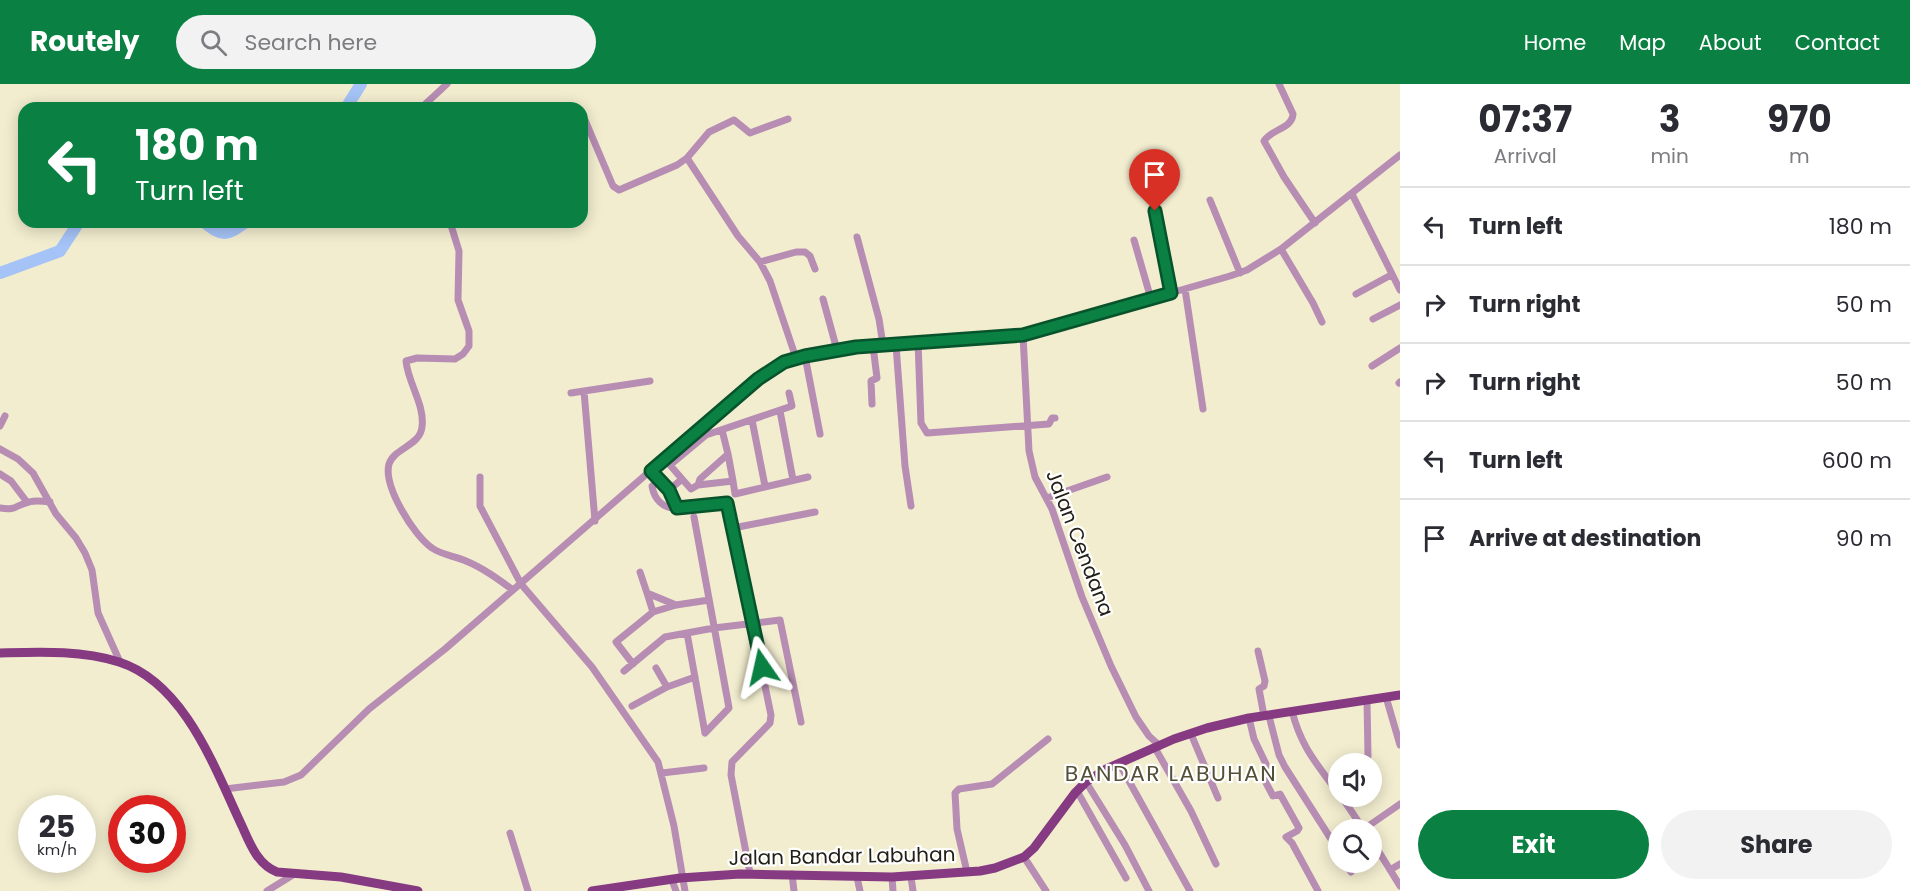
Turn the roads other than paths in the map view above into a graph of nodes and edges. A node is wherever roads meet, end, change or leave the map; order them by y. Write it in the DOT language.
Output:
graph roads {
  1 [pos="447,84"];
  2 [pos="1279,84"];
  3 [pos="428,102"];
  4 [pos="788,119"];
  5 [pos="588,127"];
  6 [pos="1400,155"];
  7 [pos="687,158"];
  8 [pos="1352,194"];
  9 [pos="1152,197"];
  10 [pos="1210,200"];
  11 [pos="1315,223"];
  12 [pos="452,228"];
  13 [pos="857,237"];
  14 [pos="1134,240"];
  15 [pos="1281,249"];
  16 [pos="760,262"];
  17 [pos="815,269"];
  18 [pos="1240,273"];
  19 [pos="1391,275"];
  20 [pos="1185,289"];
  21 [pos="1400,291"];
  22 [pos="1171,293"];
  23 [pos="1356,294"];
  24 [pos="823,299"];
  25 [pos="1151,299"];
  26 [pos="1400,305"];
  27 [pos="1373,319"];
  28 [pos="1322,322"];
  29 [pos="1023,335"];
  30 [pos="918,341"];
  31 [pos="883,345"];
  32 [pos="896,345"];
  33 [pos="873,346"];
  34 [pos="1400,348"];
  35 [pos="837,350"];
  36 [pos="805,356"];
  37 [pos="796,358"];
  38 [pos="1372,366"];
  39 [pos="650,381"];
  40 [pos="584,391"];
  41 [pos="572,393"];
  42 [pos="789,393"];
  43 [pos="872,404"];
  44 [pos="1203,409"];
  45 [pos="780,411"];
  46 [pos="4,416"];
  47 [pos="1055,418"];
  48 [pos="752,420"];
  49 [pos="1028,424"];
  50 [pos="0,426"];
  51 [pos="722,430"];
  52 [pos="820,434"];
  53 [pos="0,449"];
  54 [pos="728,454"];
  55 [pos="0,474"];
  56 [pos="648,474"];
  57 [pos="480,477"];
  58 [pos="808,477"];
  59 [pos="1107,477"];
  60 [pos="682,479"];
  61 [pos="793,480"];
  62 [pos="733,481"];
  63 [pos="656,484"];
  64 [pos="698,485"];
  65 [pos="765,486"];
  66 [pos="669,490"];
  67 [pos="1047,498"];
  68 [pos="27,502"];
  69 [pos="50,502"];
  70 [pos="911,506"];
  71 [pos="0,508"];
  72 [pos="677,508"];
  73 [pos="815,512"];
  74 [pos="694,517"];
  75 [pos="595,521"];
  76 [pos="733,528"];
  77 [pos="640,572"];
  78 [pos="521,584"];
  79 [pos="513,590"];
  80 [pos="647,593"];
  81 [pos="709,600"];
  82 [pos="676,604"];
  83 [pos="652,612"];
  84 [pos="753,624"];
  85 [pos="714,628"];
  86 [pos="687,633"];
  87 [pos="1258,651"];
  88 [pos="0,653"];
  89 [pos="120,662"];
  90 [pos="633,664"];
  91 [pos="656,668"];
  92 [pos="624,671"];
  93 [pos="695,677"];
  94 [pos="667,687"];
  95 [pos="1400,695"];
  96 [pos="1386,697"];
  97 [pos="1367,700"];
  98 [pos="632,706"];
  99 [pos="1292,711"];
  100 [pos="1266,716"];
  101 [pos="1249,718"];
  102 [pos="801,723"];
  103 [pos="1191,734"];
  104 [pos="1048,740"];
  105 [pos="1400,746"];
  106 [pos="1157,747"];
  107 [pos="1368,753"];
  108 [pos="1119,763"];
  109 [pos="704,768"];
  110 [pos="662,773"];
  111 [pos="1328,779"];
  112 [pos="1086,782"];
  113 [pos="225,789"];
  114 [pos="1077,791"];
  115 [pos="1218,798"];
  116 [pos="1400,804"];
  117 [pos="1378,819"];
  118 [pos="510,832"];
  119 [pos="1328,834"];
  120 [pos="1024,857"];
  121 [pos="1382,857"];
  122 [pos="1216,864"];
  123 [pos="1400,864"];
  124 [pos="1390,870"];
  125 [pos="967,872"];
  126 [pos="296,873"];
  127 [pos="750,873"];
  128 [pos="792,874"];
  129 [pos="857,877"];
  130 [pos="892,877"];
  131 [pos="911,877"];
  132 [pos="683,878"];
  133 [pos="1126,878"];
  134 [pos="672,880"];
  135 [pos="1400,886"];
  136 [pos="267,891"];
  137 [pos="418,891"];
  138 [pos="528,891"];
  139 [pos="592,891"];
  140 [pos="676,891"];
  141 [pos="685,891"];
  142 [pos="794,891"];
  143 [pos="860,891"];
  144 [pos="893,891"];
  145 [pos="913,891"];
  146 [pos="1046,891"];
  147 [pos="1149,891"];
  148 [pos="1190,891"];
  149 [pos="1318,891"];
  1 -- 3 [label="street"];
  2 -- 11 [label="street"];
  4 -- 7 [label="street"];
  5 -- 7 [label="street"];
  6 -- 8 [label="street"];
  7 -- 16 [label="street"];
  8 -- 11 [label="street"];
  8 -- 19 [label="street"];
  9 -- 22 [label="street"];
  10 -- 18 [label="street"];
  11 -- 15 [label="street"];
  12 -- 79 [label="street"];
  13 -- 31 [label="street"];
  14 -- 25 [label="street"];
  15 -- 18 [label="street"];
  15 -- 28 [label="street"];
  16 -- 17 [label="street"];
  16 -- 37 [label="street"];
  18 -- 20 [label="street"];
  19 -- 21 [label="street"];
  19 -- 23 [label="street"];
  20 -- 22 [label="street"];
  20 -- 44 [label="street"];
  22 -- 25 [label="street"];
  24 -- 35 [label="street"];
  25 -- 29 [label="street"];
  26 -- 27 [label="street"];
  29 -- 30 [label="street"];
  29 -- 49 [label="street, Jalan Cendana"];
  30 -- 32 [label="street"];
  30 -- 49 [label="street"];
  31 -- 32 [label="street"];
  31 -- 33 [label="street"];
  32 -- 70 [label="street"];
  33 -- 35 [label="street"];
  33 -- 43 [label="street"];
  34 -- 38 [label="street"];
  35 -- 36 [label="street"];
  36 -- 37 [label="street"];
  36 -- 52 [label="street"];
  37 -- 56 [label="street"];
  39 -- 40 [label="street"];
  40 -- 41 [label="street"];
  40 -- 75 [label="street"];
  42 -- 45 [label="street"];
  45 -- 48 [label="street"];
  45 -- 61 [label="street"];
  46 -- 50 [label="street"];
  47 -- 49 [label="street"];
  48 -- 51 [label="street"];
  48 -- 65 [label="street"];
  49 -- 67 [label="street, Jalan Cendana"];
  51 -- 54 [label="street"];
  51 -- 60 [label="street"];
  53 -- 69 [label="street"];
  54 -- 62 [label="street"];
  54 -- 64 [label="street"];
  55 -- 68 [label="street"];
  56 -- 63 [label="street"];
  56 -- 75 [label="street"];
  57 -- 78 [label="street"];
  58 -- 61 [label="street"];
  59 -- 67 [label="street"];
  60 -- 64 [label="street"];
  60 -- 66 [label="street"];
  61 -- 65 [label="street"];
  62 -- 64 [label="street"];
  62 -- 65 [label="street"];
  63 -- 66 [label="street"];
  63 -- 72 [label="street"];
  66 -- 72 [label="street"];
  67 -- 106 [label="street, Jalan Cendana"];
  68 -- 69 [label="street"];
  68 -- 71 [label="street"];
  69 -- 89 [label="street"];
  72 -- 76 [label="street"];
  73 -- 76 [label="street"];
  74 -- 81 [label="street"];
  75 -- 78 [label="street"];
  76 -- 84 [label="street"];
  77 -- 80 [label="street"];
  78 -- 79 [label="street"];
  78 -- 110 [label="street"];
  79 -- 113 [label="street"];
  80 -- 82 [label="street"];
  80 -- 83 [label="street"];
  81 -- 82 [label="street"];
  81 -- 85 [label="street"];
  82 -- 83 [label="street"];
  83 -- 90 [label="street"];
  84 -- 85 [label="street"];
  84 -- 102 [label="street"];
  84 -- 127 [label="street"];
  85 -- 86 [label="street"];
  85 -- 93 [label="street"];
  86 -- 90 [label="street"];
  86 -- 93 [label="street"];
  87 -- 100 [label="street"];
  88 -- 89 [label="main road"];
  89 -- 113 [label="main road"];
  90 -- 92 [label="street"];
  91 -- 94 [label="street"];
  93 -- 94 [label="street"];
  94 -- 98 [label="street"];
  95 -- 96 [label="main road, Jalan Bandar Labuhan"];
  96 -- 97 [label="main road, Jalan Bandar Labuhan"];
  96 -- 105 [label="street"];
  97 -- 99 [label="main road, Jalan Bandar Labuhan"];
  97 -- 107 [label="street"];
  99 -- 100 [label="main road, Jalan Bandar Labuhan"];
  99 -- 111 [label="street"];
  100 -- 101 [label="main road, Jalan Bandar Labuhan"];
  100 -- 119 [label="street"];
  101 -- 103 [label="main road, Jalan Bandar Labuhan"];
  101 -- 149 [label="street"];
  103 -- 106 [label="main road, Jalan Bandar Labuhan"];
  103 -- 115 [label="street"];
  104 -- 125 [label="street"];
  106 -- 108 [label="main road, Jalan Bandar Labuhan"];
  106 -- 122 [label="street, Jalan Cendana"];
  108 -- 112 [label="main road, Jalan Bandar Labuhan"];
  108 -- 148 [label="street"];
  109 -- 110 [label="street"];
  110 -- 132 [label="street"];
  112 -- 114 [label="main road, Jalan Bandar Labuhan"];
  112 -- 147 [label="street"];
  113 -- 126 [label="main road"];
  114 -- 120 [label="main road, Jalan Bandar Labuhan"];
  114 -- 133 [label="street"];
  116 -- 117 [label="street"];
  118 -- 138 [label="street"];
  120 -- 125 [label="main road, Jalan Bandar Labuhan"];
  120 -- 146 [label="street"];
  121 -- 124 [label="street"];
  123 -- 124 [label="street"];
  124 -- 135 [label="street"];
  125 -- 131 [label="main road, Jalan Bandar Labuhan"];
  126 -- 136 [label="street"];
  126 -- 137 [label="main road"];
  127 -- 128 [label="main road, Jalan Bandar Labuhan"];
  127 -- 132 [label="main road, Jalan Bandar Labuhan"];
  128 -- 129 [label="main road, Jalan Bandar Labuhan"];
  128 -- 142 [label="street"];
  129 -- 130 [label="main road, Jalan Bandar Labuhan"];
  129 -- 143 [label="street"];
  130 -- 131 [label="main road, Jalan Bandar Labuhan"];
  130 -- 144 [label="street"];
  131 -- 145 [label="street"];
  132 -- 134 [label="main road, Jalan Bandar Labuhan"];
  132 -- 141 [label="street"];
  134 -- 139 [label="main road, Jalan Bandar Labuhan"];
  134 -- 140 [label="street"];
}
